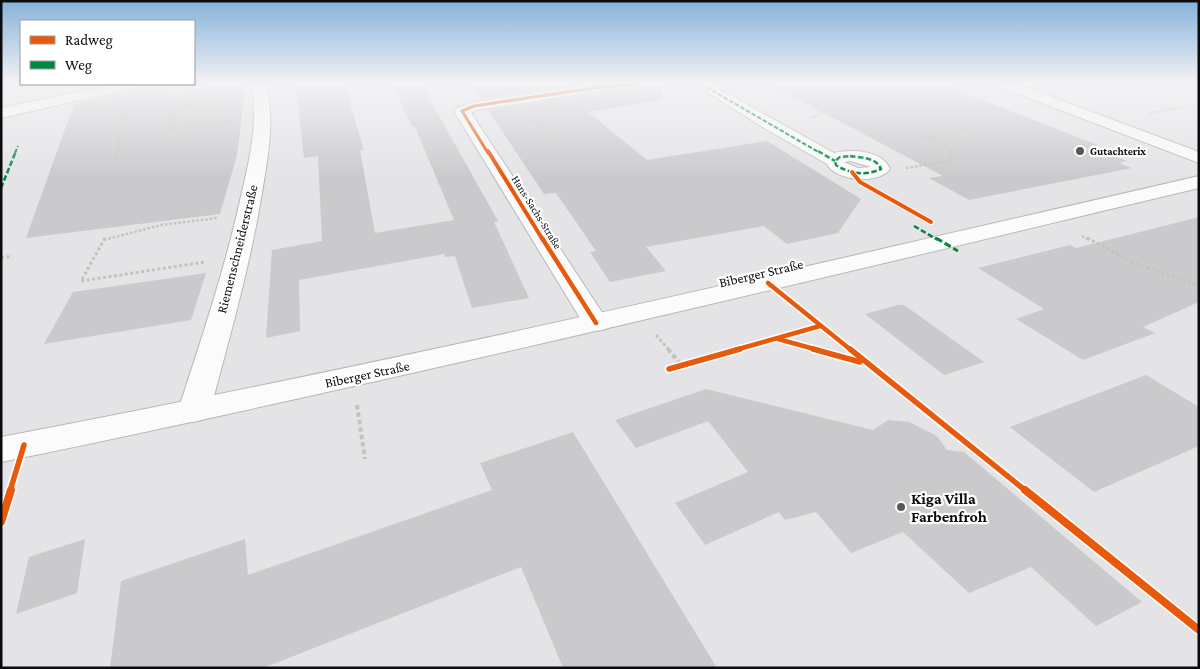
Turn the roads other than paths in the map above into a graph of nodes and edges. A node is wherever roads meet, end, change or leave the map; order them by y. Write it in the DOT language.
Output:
graph roads {
  1 [pos="261,115"];
  2 [pos="465,115"];
  3 [pos="754,115"];
  4 [pos="1087,115"];
  5 [pos="1199,158"];
  6 [pos="881,169"];
  7 [pos="1199,182"];
  8 [pos="596,323"];
  9 [pos="194,411"];
  10 [pos="1,450"];
  1 -- 9 [label="street, Riemenschneiderstraße"];
  2 -- 8 [label="street, Hans-Sachs-Straße"];
  3 -- 6 [label="street"];
  4 -- 5 [label="street"];
  7 -- 8 [label="street, Biberger Straße"];
  8 -- 9 [label="street, Biberger Straße"];
  9 -- 10 [label="street, Biberger Straße"];
}
